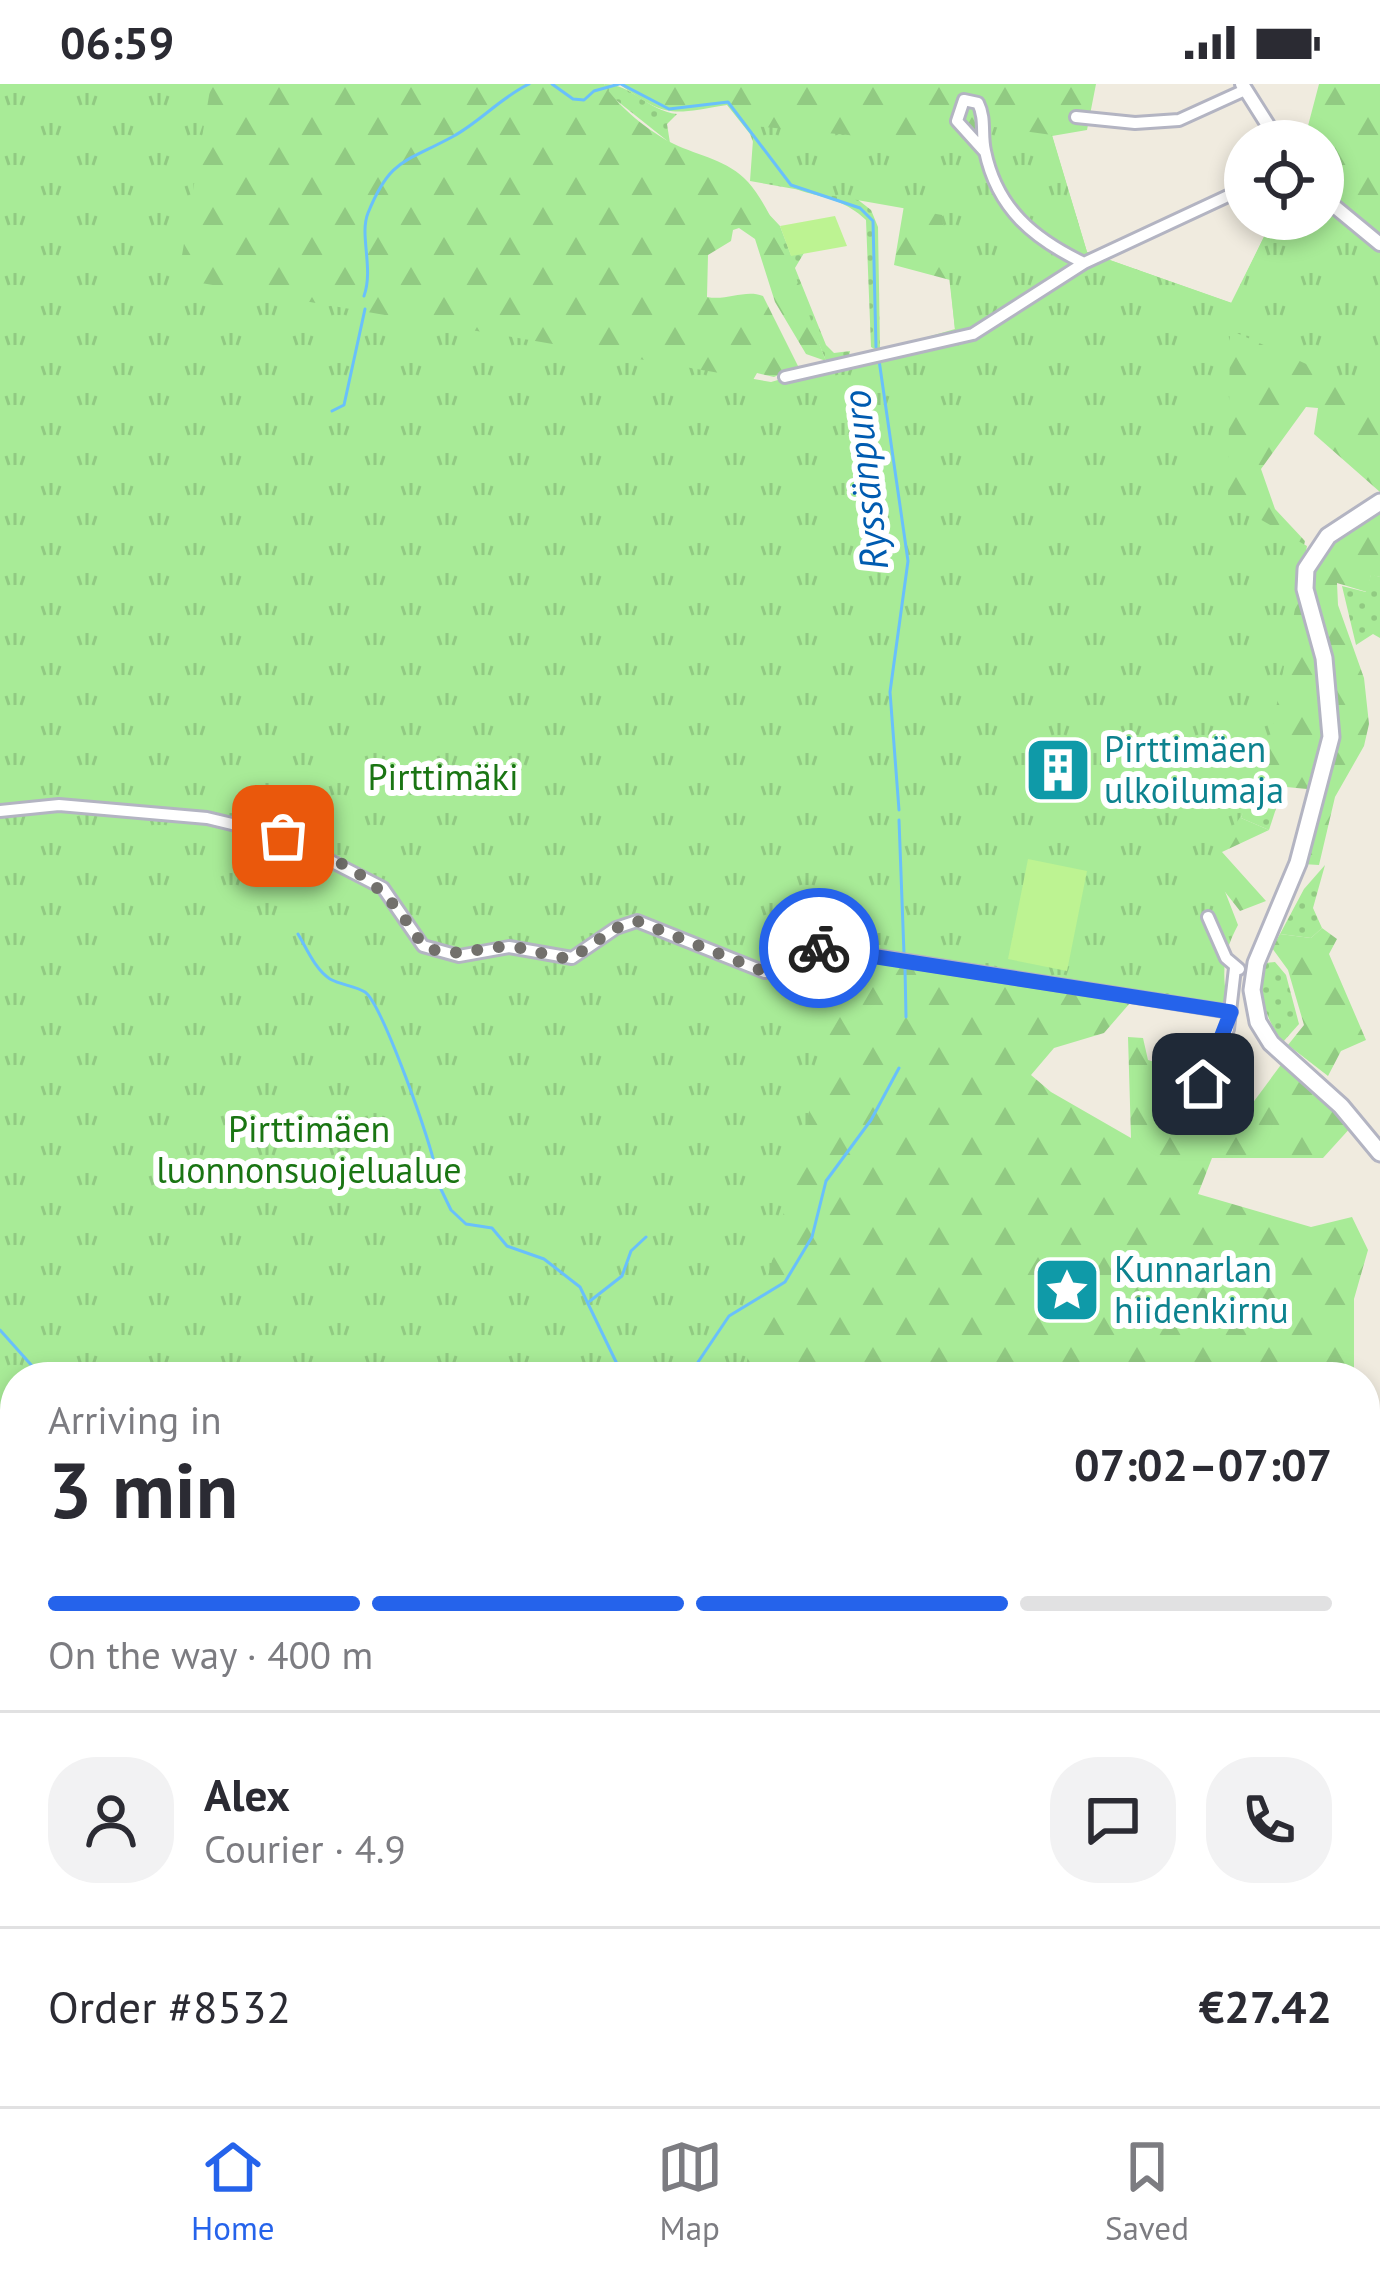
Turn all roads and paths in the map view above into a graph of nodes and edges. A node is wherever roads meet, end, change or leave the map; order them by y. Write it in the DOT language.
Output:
graph roads {
  1 [pos="1244,87"];
  2 [pos="1076,117"];
  3 [pos="1265,120"];
  4 [pos="985,152"];
  5 [pos="1224,198"];
  6 [pos="1344,214"];
  7 [pos="1380,244"];
  8 [pos="1084,263"];
  9 [pos="785,377"];
  10 [pos="1380,502"];
  11 [pos="0,811"];
  12 [pos="1208,916"];
  13 [pos="1235,968"];
  14 [pos="1253,975"];
  15 [pos="1231,1012"];
  16 [pos="1185,1124"];
  17 [pos="1380,1153"];
  1 -- 2 [label="street"];
  1 -- 3 [label="street"];
  4 -- 8 [label="street"];
  5 -- 8 [label="street"];
  6 -- 7 [label="street"];
  8 -- 9 [label="street"];
  10 -- 14 [label="main road"];
  11 -- 15 [label="street"];
  12 -- 13 [label="street"];
  13 -- 14 [label="street"];
  13 -- 15 [label="street"];
  14 -- 17 [label="main road"];
  15 -- 16 [label="street"];
}
